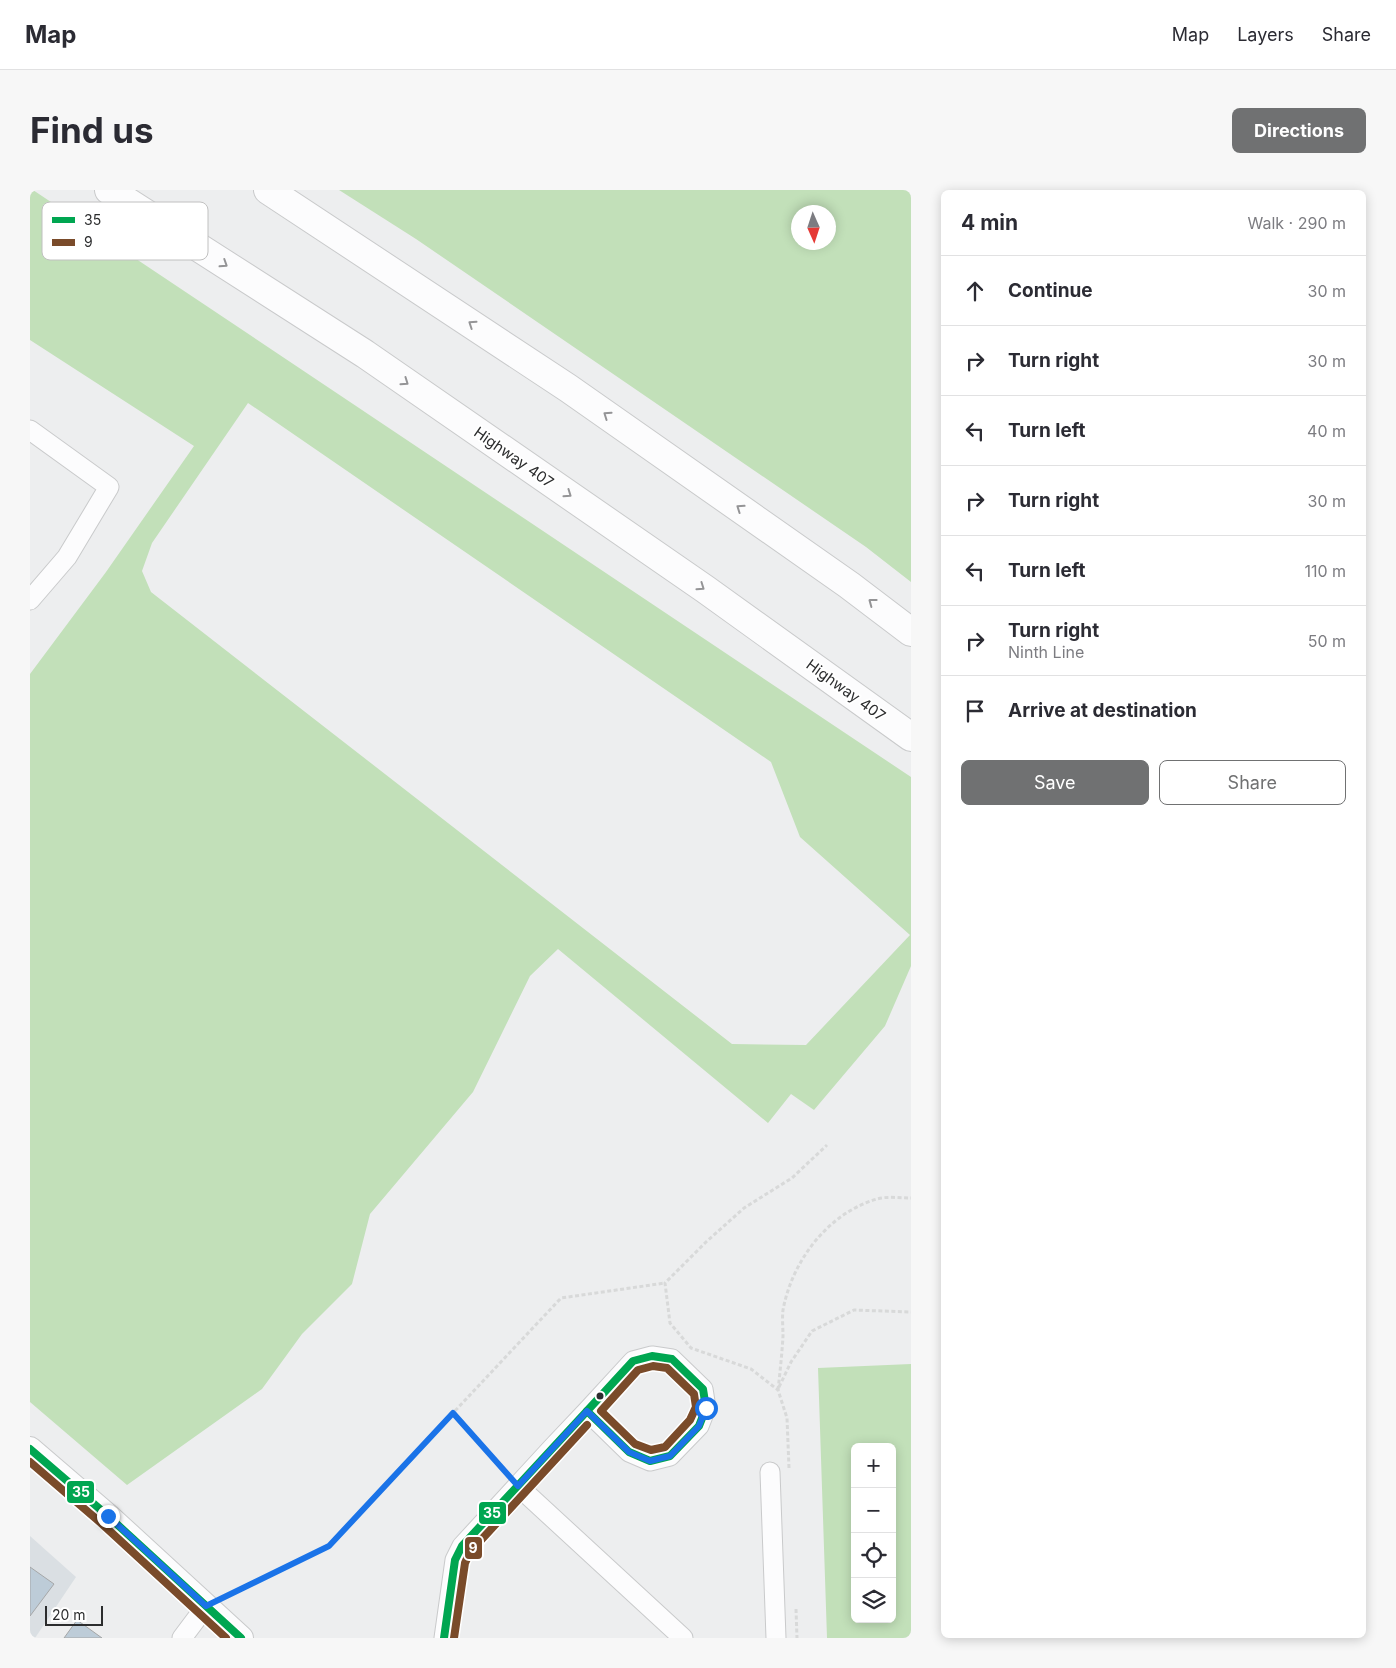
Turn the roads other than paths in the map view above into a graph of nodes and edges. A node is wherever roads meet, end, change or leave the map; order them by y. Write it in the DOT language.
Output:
graph roads {
  1 [pos="109,190"];
  2 [pos="268,190"];
  3 [pos="128,202"];
  4 [pos="208,253"];
  5 [pos="30,430"];
  6 [pos="32,595"];
  7 [pos="911,632"];
  8 [pos="911,737"];
  9 [pos="587,1411"];
  10 [pos="30,1449"];
  11 [pos="770,1472"];
  12 [pos="518,1486"];
  13 [pos="206,1606"];
  14 [pos="182,1638"];
  15 [pos="241,1638"];
  16 [pos="444,1638"];
  17 [pos="683,1638"];
  18 [pos="776,1638"];
  1 -- 3 [label="highway, Highway 407, one-way"];
  7 -- 2 [label="highway, one-way"];
  4 -- 8 [label="highway, Highway 407, one-way"];
  5 -- 6 [label="street"];
  9 -- 9 [label="street"];
  9 -- 12 [label="street"];
  10 -- 13 [label="main road"];
  11 -- 18 [label="street"];
  12 -- 16 [label="street"];
  12 -- 17 [label="street"];
  13 -- 14 [label="street"];
  13 -- 15 [label="main road"];
}
